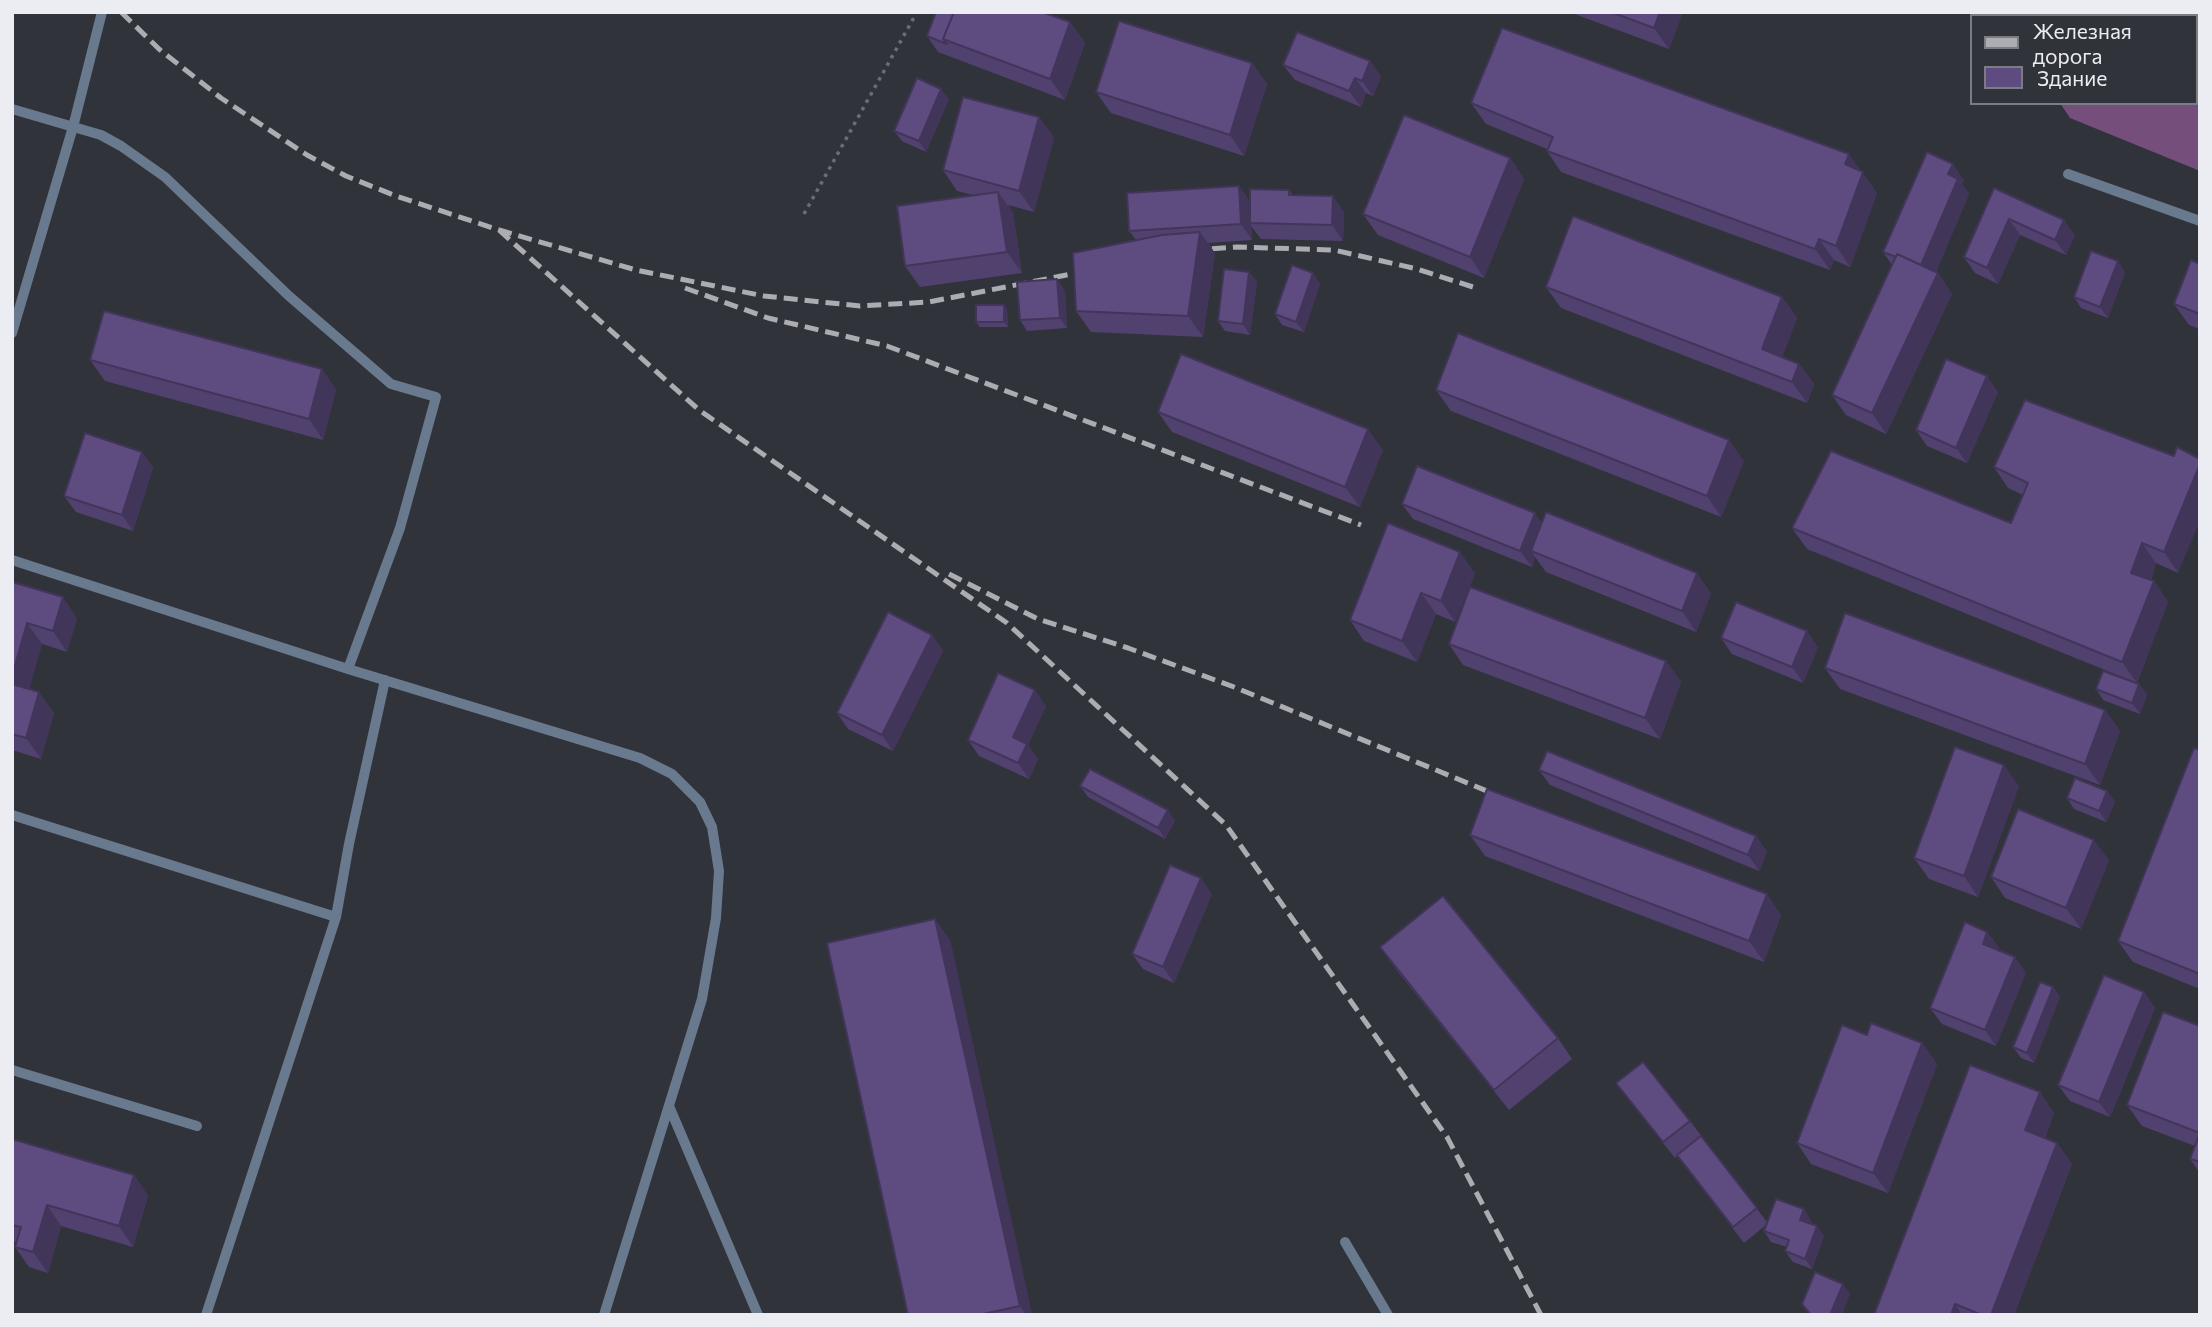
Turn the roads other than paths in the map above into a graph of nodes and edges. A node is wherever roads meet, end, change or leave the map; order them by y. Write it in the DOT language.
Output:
graph roads {
  1 [pos="102,12"];
  2 [pos="12,109"];
  3 [pos="73,127"];
  4 [pos="2068,174"];
  5 [pos="2200,221"];
  6 [pos="12,333"];
  7 [pos="12,560"];
  8 [pos="348,668"];
  9 [pos="385,680"];
  10 [pos="12,815"];
  11 [pos="336,917"];
  12 [pos="12,1070"];
  13 [pos="669,1106"];
  14 [pos="197,1126"];
  15 [pos="1345,1242"];
  16 [pos="206,1315"];
  17 [pos="604,1315"];
  18 [pos="758,1315"];
  19 [pos="1388,1315"];
  1 -- 3 [label="lane"];
  2 -- 3 [label="lane"];
  3 -- 6 [label="lane"];
  3 -- 8 [label="lane"];
  4 -- 5 [label="lane"];
  7 -- 8 [label="lane"];
  8 -- 9 [label="lane"];
  9 -- 11 [label="lane"];
  9 -- 13 [label="lane"];
  10 -- 11 [label="lane"];
  11 -- 16 [label="lane"];
  12 -- 14 [label="lane"];
  13 -- 17 [label="lane"];
  13 -- 18 [label="lane"];
  15 -- 19 [label="lane"];
}
